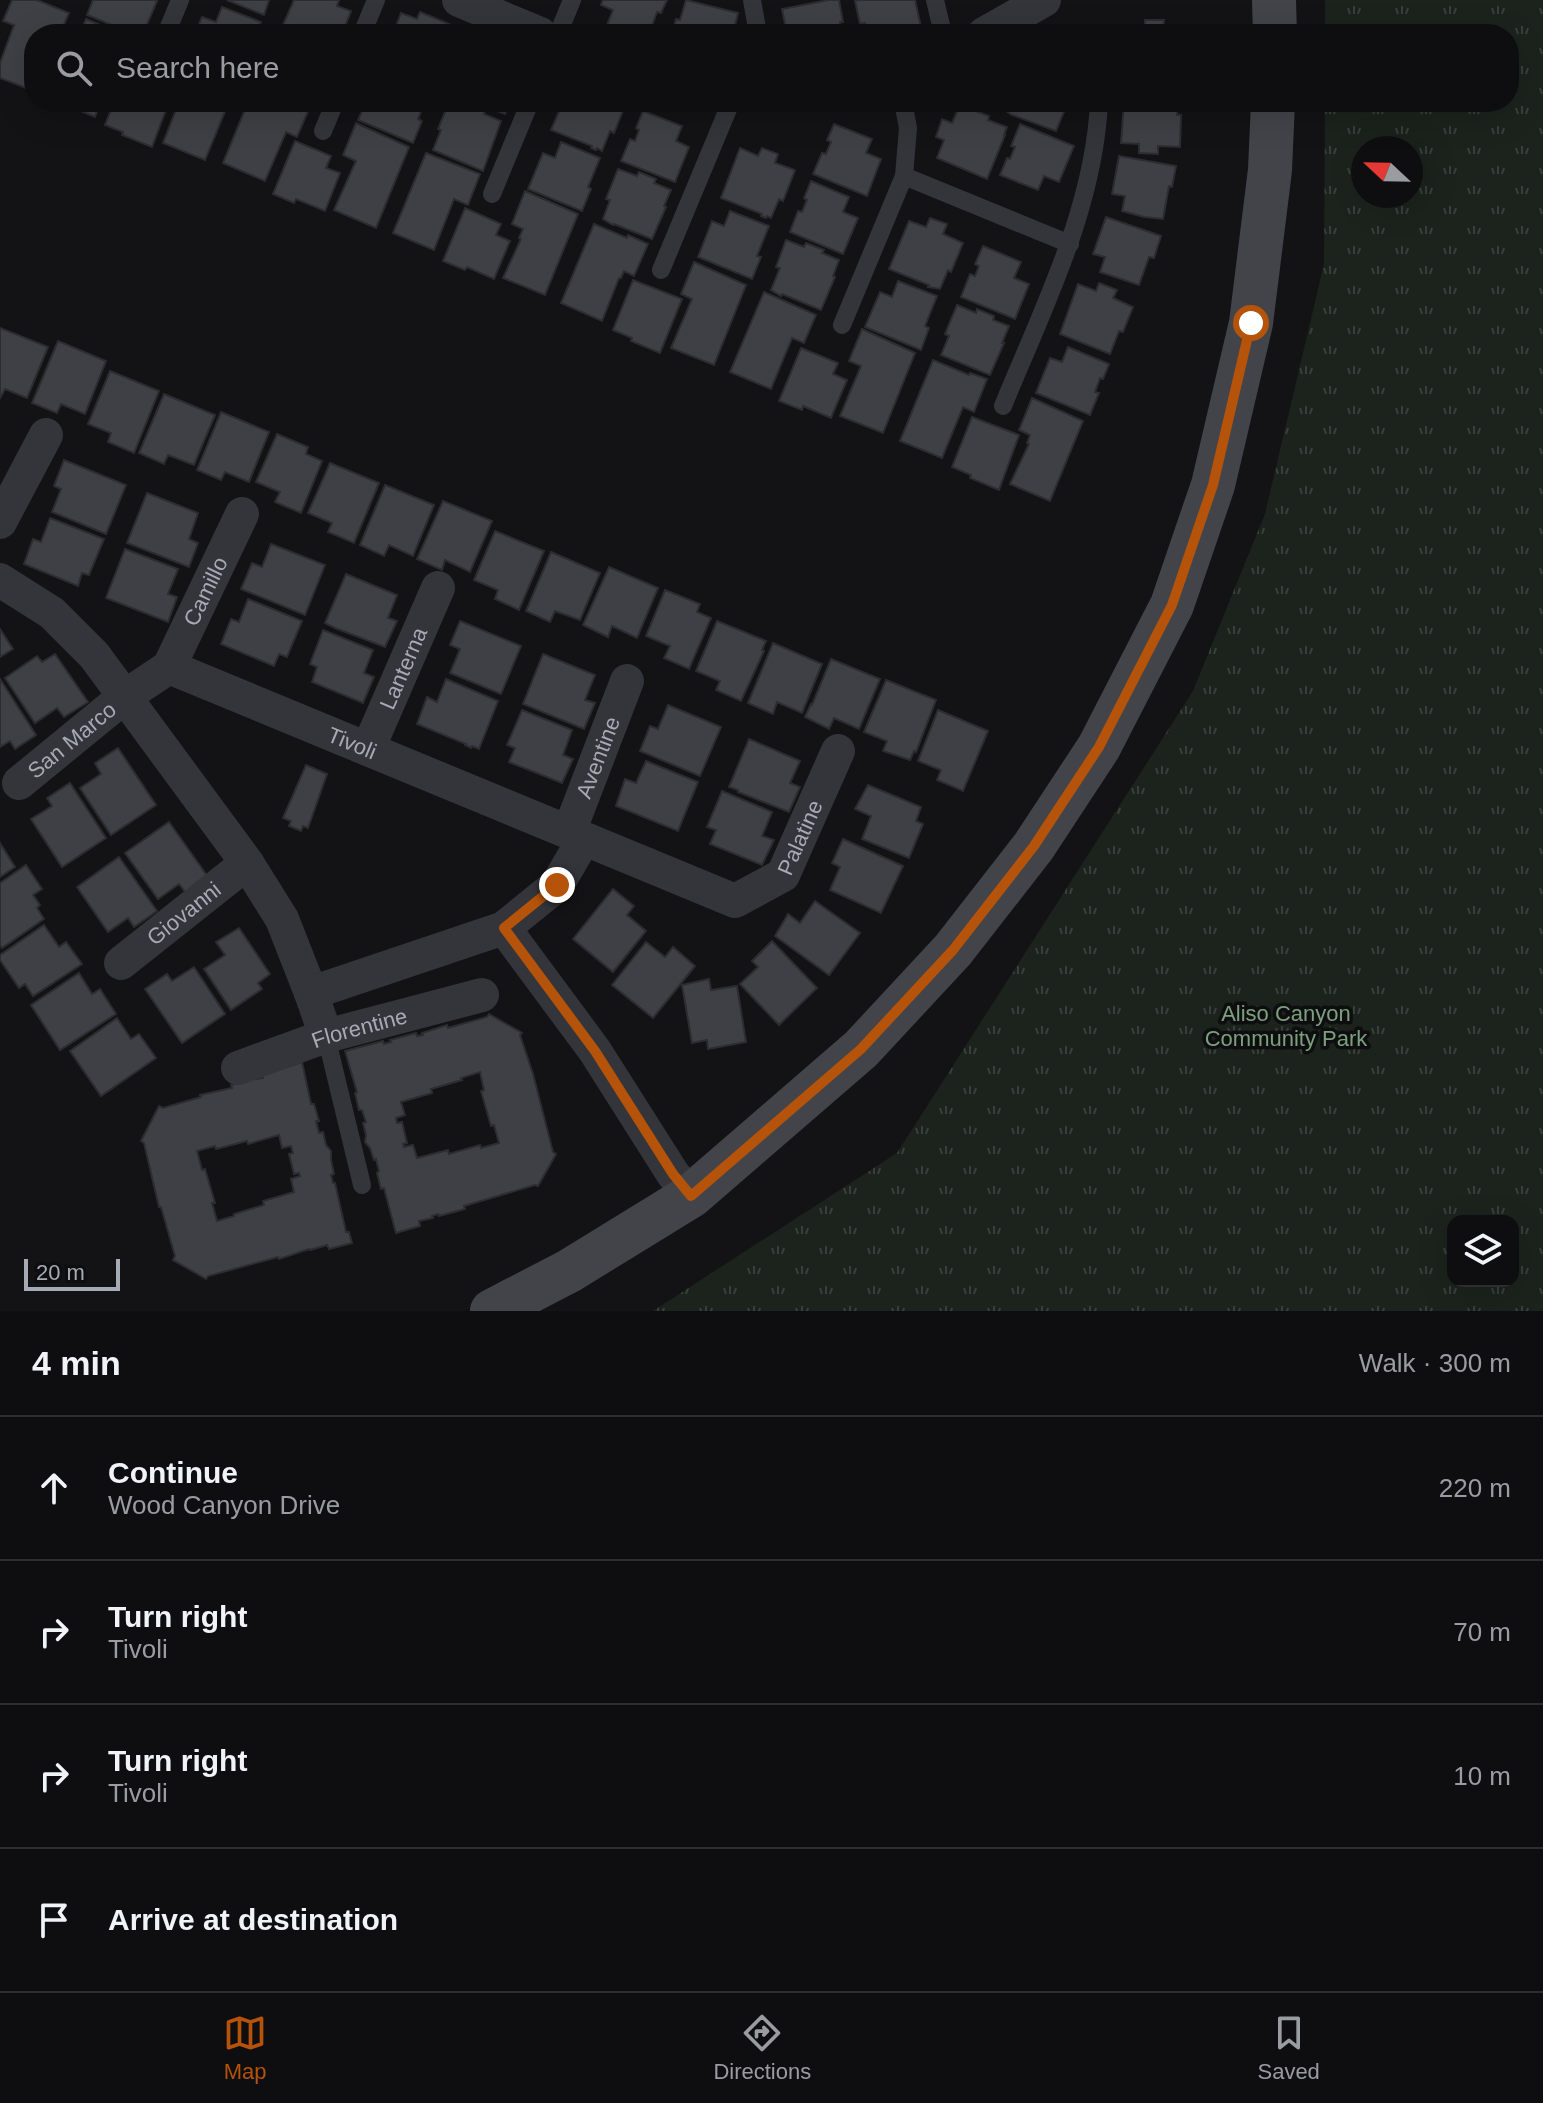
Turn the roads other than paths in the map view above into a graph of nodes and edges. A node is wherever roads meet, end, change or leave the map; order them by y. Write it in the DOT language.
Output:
graph roads {
  1 [pos="180,0"];
  2 [pos="376,0"];
  3 [pos="459,0"];
  4 [pos="572,0"];
  5 [pos="752,0"];
  6 [pos="935,0"];
  7 [pos="1044,0"];
  8 [pos="1274,0"];
  9 [pos="170,24"];
  10 [pos="366,24"];
  11 [pos="516,24"];
  12 [pos="562,24"];
  13 [pos="756,24"];
  14 [pos="941,24"];
  15 [pos="1002,24"];
  16 [pos="1275,24"];
  17 [pos="331,112"];
  18 [pos="526,112"];
  19 [pos="727,112"];
  20 [pos="905,112"];
  21 [pos="1098,112"];
  22 [pos="1273,112"];
  23 [pos="323,131"];
  24 [pos="904,176"];
  25 [pos="492,194"];
  26 [pos="1070,244"];
  27 [pos="661,270"];
  28 [pos="842,325"];
  29 [pos="1003,406"];
  30 [pos="46,435"];
  31 [pos="242,514"];
  32 [pos="0,522"];
  33 [pos="0,580"];
  34 [pos="438,588"];
  35 [pos="169,667"];
  36 [pos="627,681"];
  37 [pos="124,697"];
  38 [pos="368,749"];
  39 [pos="838,751"];
  40 [pos="19,783"];
  41 [pos="576,836"];
  42 [pos="247,863"];
  43 [pos="735,901"];
  44 [pos="504,928"];
  45 [pos="121,963"];
  46 [pos="311,993"];
  47 [pos="482,995"];
  48 [pos="326,1036"];
  49 [pos="238,1068"];
  50 [pos="362,1185"];
  51 [pos="691,1196"];
  52 [pos="492,1311"];
  1 -- 9 [label="lane"];
  2 -- 10 [label="lane"];
  3 -- 11 [label="street"];
  4 -- 12 [label="lane"];
  5 -- 13 [label="lane"];
  6 -- 14 [label="lane"];
  7 -- 15 [label="street"];
  8 -- 16 [label="main road"];
  17 -- 23 [label="lane"];
  18 -- 25 [label="lane"];
  19 -- 27 [label="lane"];
  20 -- 24 [label="lane"];
  21 -- 26 [label="lane"];
  22 -- 51 [label="main road"];
  24 -- 26 [label="lane"];
  24 -- 28 [label="lane"];
  26 -- 29 [label="lane"];
  30 -- 32 [label="street"];
  31 -- 35 [label="street, Camillo"];
  33 -- 37 [label="street"];
  34 -- 38 [label="street, Lanterna"];
  35 -- 37 [label="street"];
  35 -- 38 [label="street, Tivoli"];
  36 -- 41 [label="street, Aventine"];
  37 -- 40 [label="street, San Marco"];
  37 -- 42 [label="street"];
  38 -- 41 [label="street, Tivoli"];
  39 -- 43 [label="street, Palatine"];
  41 -- 43 [label="street, Tivoli"];
  41 -- 44 [label="street"];
  42 -- 45 [label="street, Giovanni"];
  42 -- 46 [label="street"];
  44 -- 46 [label="street"];
  44 -- 51 [label="street"];
  46 -- 48 [label="street"];
  47 -- 48 [label="street, Florentine"];
  48 -- 49 [label="street, Florentine"];
  48 -- 50 [label="lane"];
  51 -- 52 [label="main road"];
}
